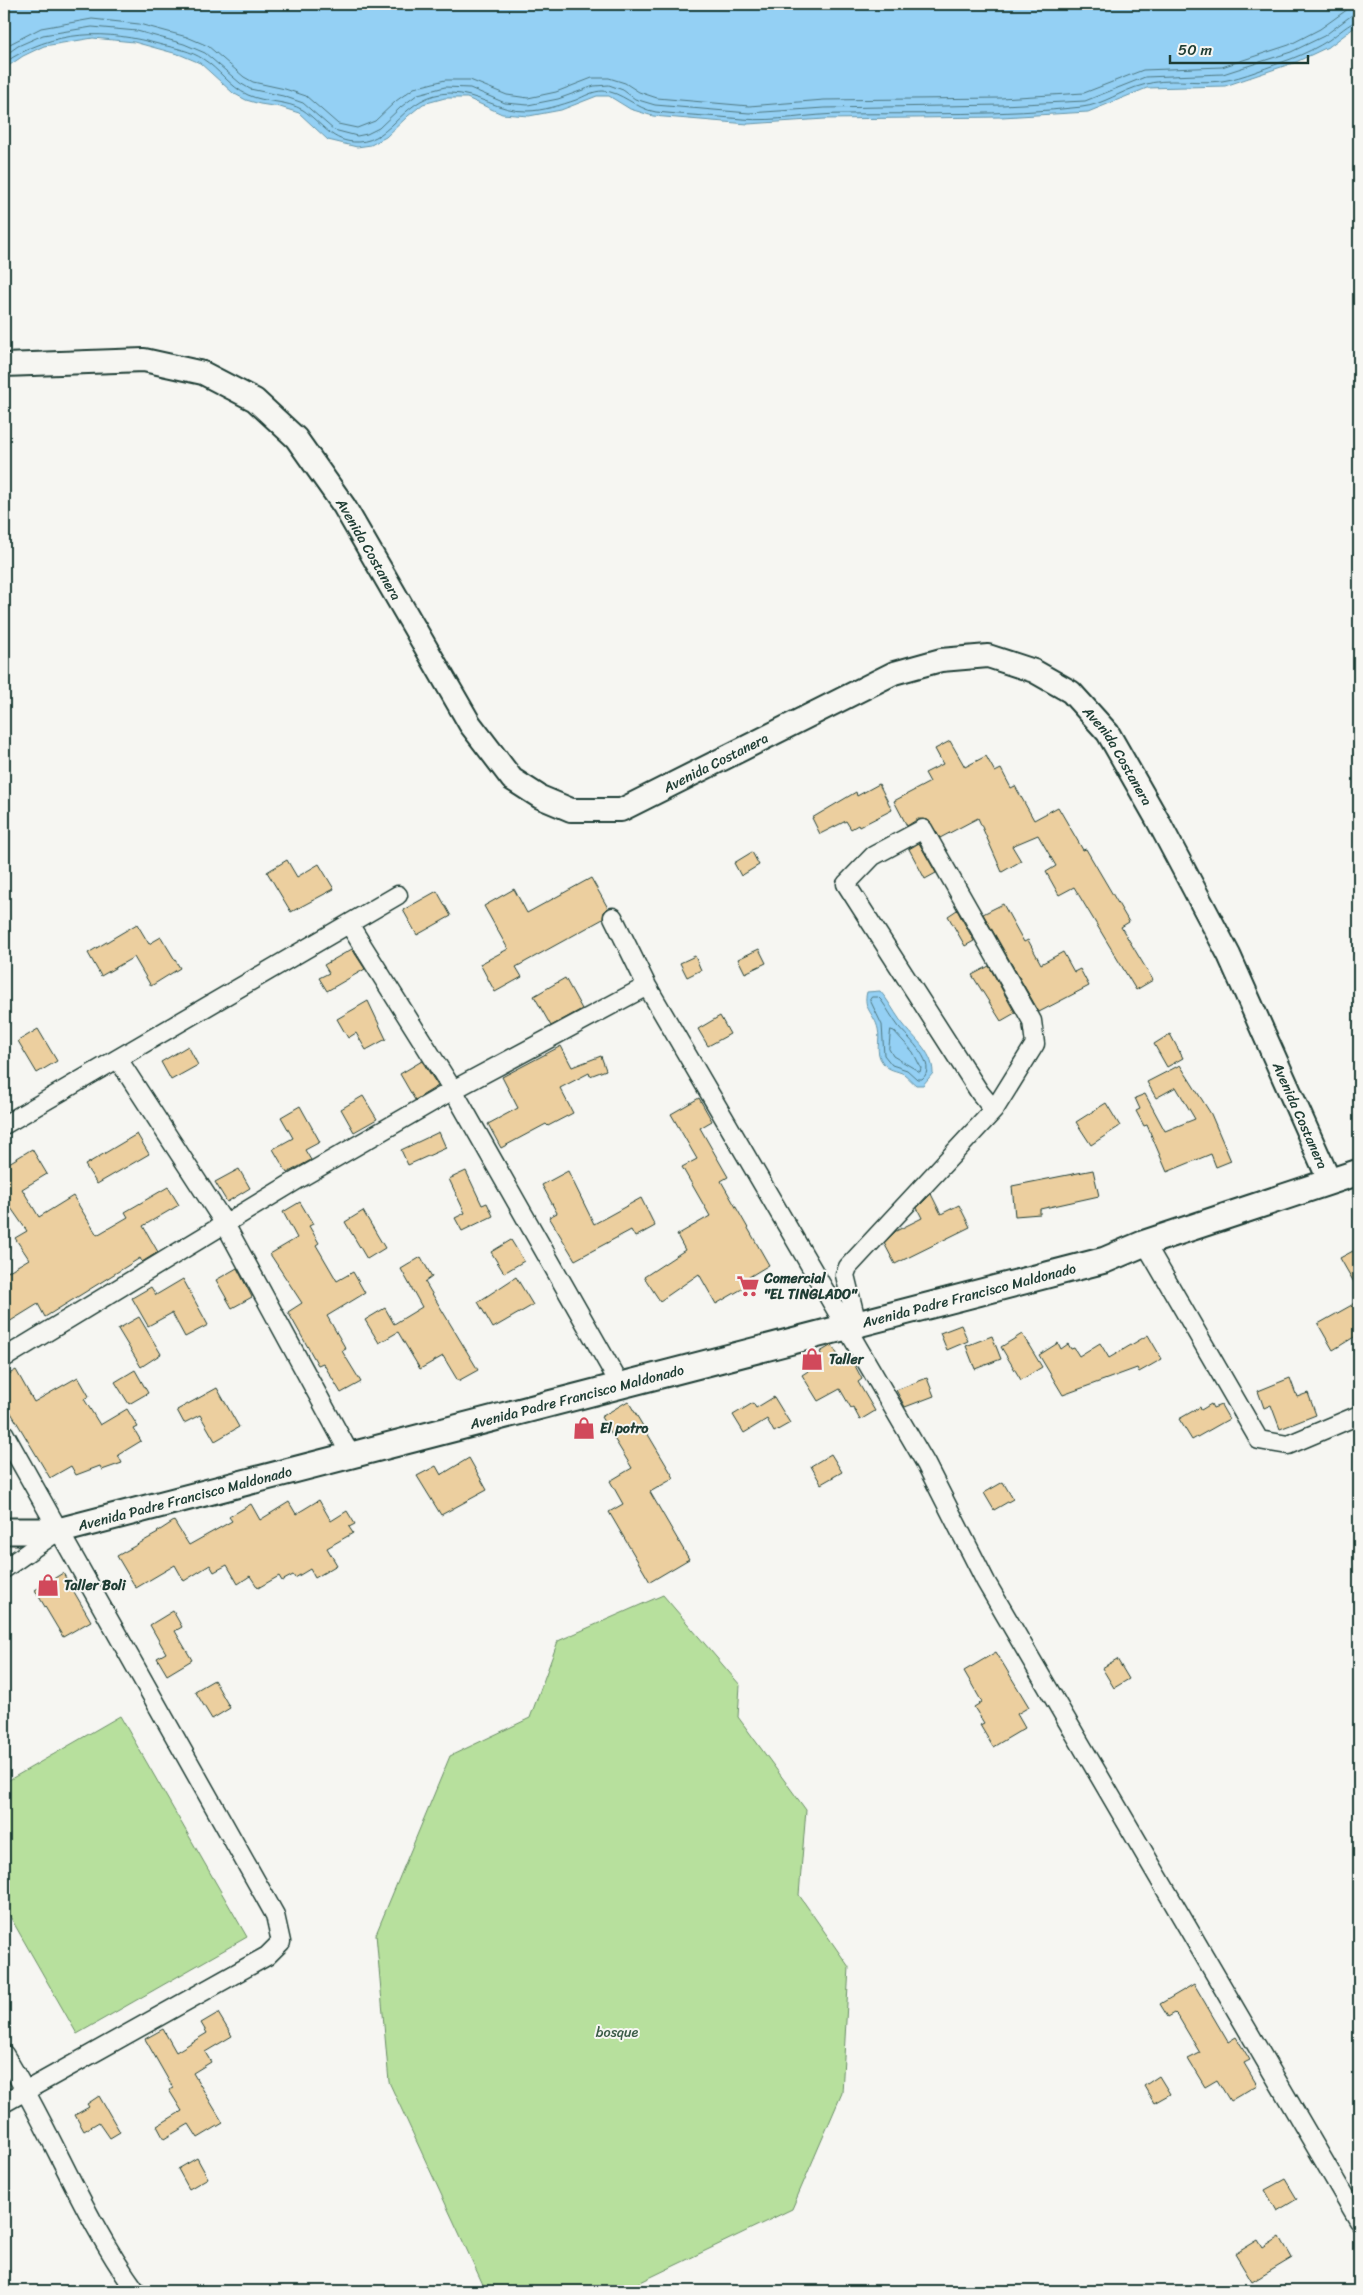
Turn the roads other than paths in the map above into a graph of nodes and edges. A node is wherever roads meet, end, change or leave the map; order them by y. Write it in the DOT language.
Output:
graph roads {
  1 [pos="4,364"];
  2 [pos="398,895"];
  3 [pos="612,917"];
  4 [pos="348,924"];
  5 [pos="647,986"];
  6 [pos="118,1058"];
  7 [pos="453,1090"];
  8 [pos="994,1110"];
  9 [pos="4,1125"];
  10 [pos="1359,1172"];
  11 [pos="1330,1182"];
  12 [pos="225,1224"];
  13 [pos="1145,1243"];
  14 [pos="847,1318"];
  15 [pos="4,1358"];
  16 [pos="614,1374"];
  17 [pos="1359,1415"];
  18 [pos="4,1433"];
  19 [pos="345,1445"];
  20 [pos="4,1520"];
  21 [pos="55,1526"];
  22 [pos="4,1531"];
  23 [pos="4,1569"];
  24 [pos="4,2054"];
  25 [pos="26,2090"];
  26 [pos="4,2102"];
  27 [pos="1359,2221"];
  28 [pos="136,2291"];
  1 -- 11 [label="street, Avenida Costanera"];
  2 -- 4 [label="street"];
  3 -- 5 [label="street"];
  4 -- 6 [label="street"];
  4 -- 7 [label="street"];
  5 -- 7 [label="street"];
  5 -- 14 [label="street"];
  6 -- 9 [label="street"];
  6 -- 12 [label="street"];
  7 -- 12 [label="street"];
  7 -- 16 [label="street"];
  8 -- 8 [label="street"];
  8 -- 14 [label="street"];
  10 -- 11 [label="main road, Avenida Padre Francisco Maldonado"];
  11 -- 13 [label="main road, Avenida Padre Francisco Maldonado"];
  12 -- 15 [label="street"];
  12 -- 19 [label="street"];
  13 -- 14 [label="main road, Avenida Padre Francisco Maldonado"];
  13 -- 17 [label="street"];
  14 -- 16 [label="main road, Avenida Padre Francisco Maldonado"];
  14 -- 21 [label="main road, Avenida Padre Francisco Maldonado"];
  14 -- 27 [label="street"];
  16 -- 19 [label="main road, Avenida Padre Francisco Maldonado"];
  18 -- 21 [label="street"];
  19 -- 21 [label="main road, Avenida Padre Francisco Maldonado"];
  20 -- 21 [label="main road, Avenida Padre Francisco Maldonado"];
  21 -- 22 [label="main road, Avenida Padre Francisco Maldonado"];
  21 -- 23 [label="street"];
  21 -- 25 [label="street"];
  24 -- 25 [label="street"];
  25 -- 26 [label="street"];
  25 -- 28 [label="street"];
}
